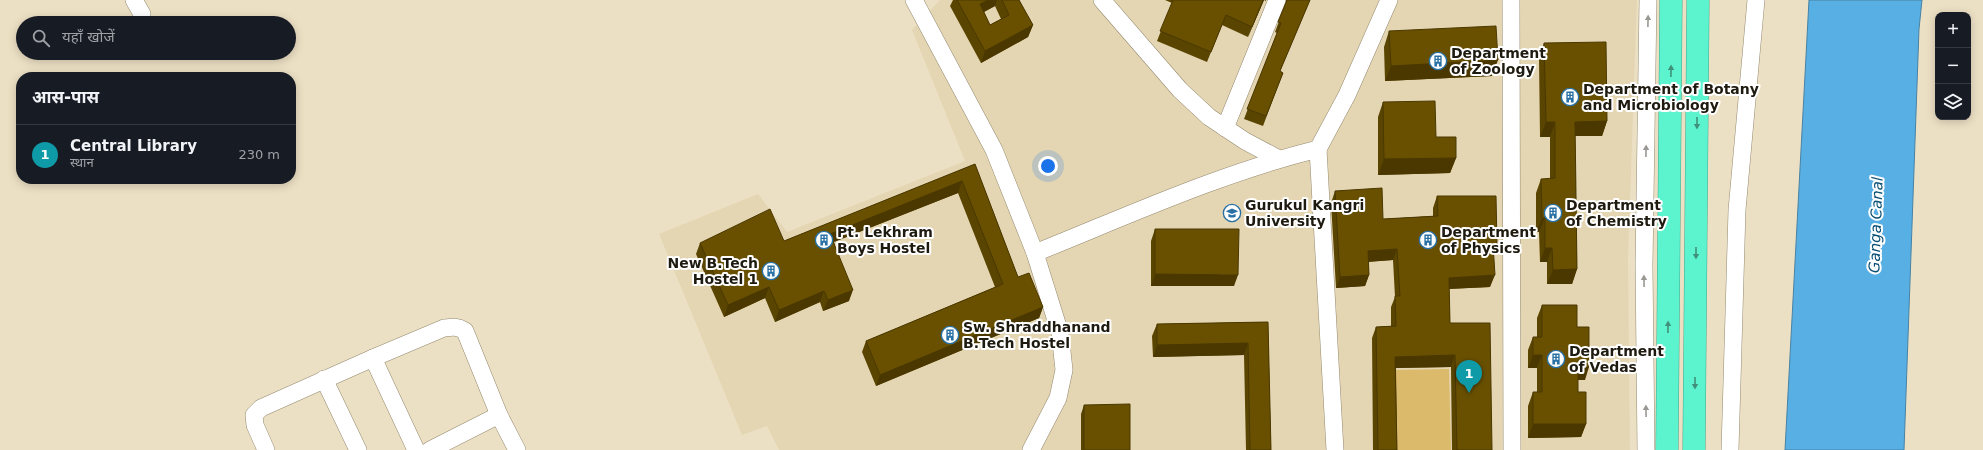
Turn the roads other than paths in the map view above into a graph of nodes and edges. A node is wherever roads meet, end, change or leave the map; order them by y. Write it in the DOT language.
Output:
graph roads {
  1 [pos="914,0"];
  2 [pos="1102,0"];
  3 [pos="1277,0"];
  4 [pos="1389,0"];
  5 [pos="1511,0"];
  6 [pos="1648,0"];
  7 [pos="1671,0"];
  8 [pos="1698,0"];
  9 [pos="1756,0"];
  10 [pos="1225,128"];
  11 [pos="1318,149"];
  12 [pos="1279,159"];
  13 [pos="1035,253"];
  14 [pos="373,358"];
  15 [pos="324,379"];
  16 [pos="499,415"];
  17 [pos="266,450"];
  18 [pos="358,450"];
  19 [pos="416,450"];
  20 [pos="430,450"];
  21 [pos="517,450"];
  22 [pos="1030,450"];
  23 [pos="1335,450"];
  24 [pos="1512,450"];
  25 [pos="1646,450"];
  26 [pos="1667,450"];
  27 [pos="1694,450"];
  28 [pos="1730,450"];
  1 -- 13 [label="street"];
  2 -- 10 [label="street"];
  3 -- 10 [label="street"];
  4 -- 11 [label="street"];
  5 -- 24 [label="street"];
  25 -- 6 [label="street, one-way"];
  26 -- 7 [label="highway, one-way"];
  8 -- 27 [label="highway, one-way"];
  9 -- 28 [label="street"];
  10 -- 12 [label="street"];
  11 -- 12 [label="street"];
  11 -- 23 [label="street"];
  12 -- 13 [label="street"];
  13 -- 22 [label="street"];
  14 -- 15 [label="street"];
  14 -- 16 [label="street"];
  14 -- 19 [label="street"];
  15 -- 17 [label="street"];
  15 -- 18 [label="street"];
  16 -- 20 [label="street"];
  16 -- 21 [label="street"];
}
